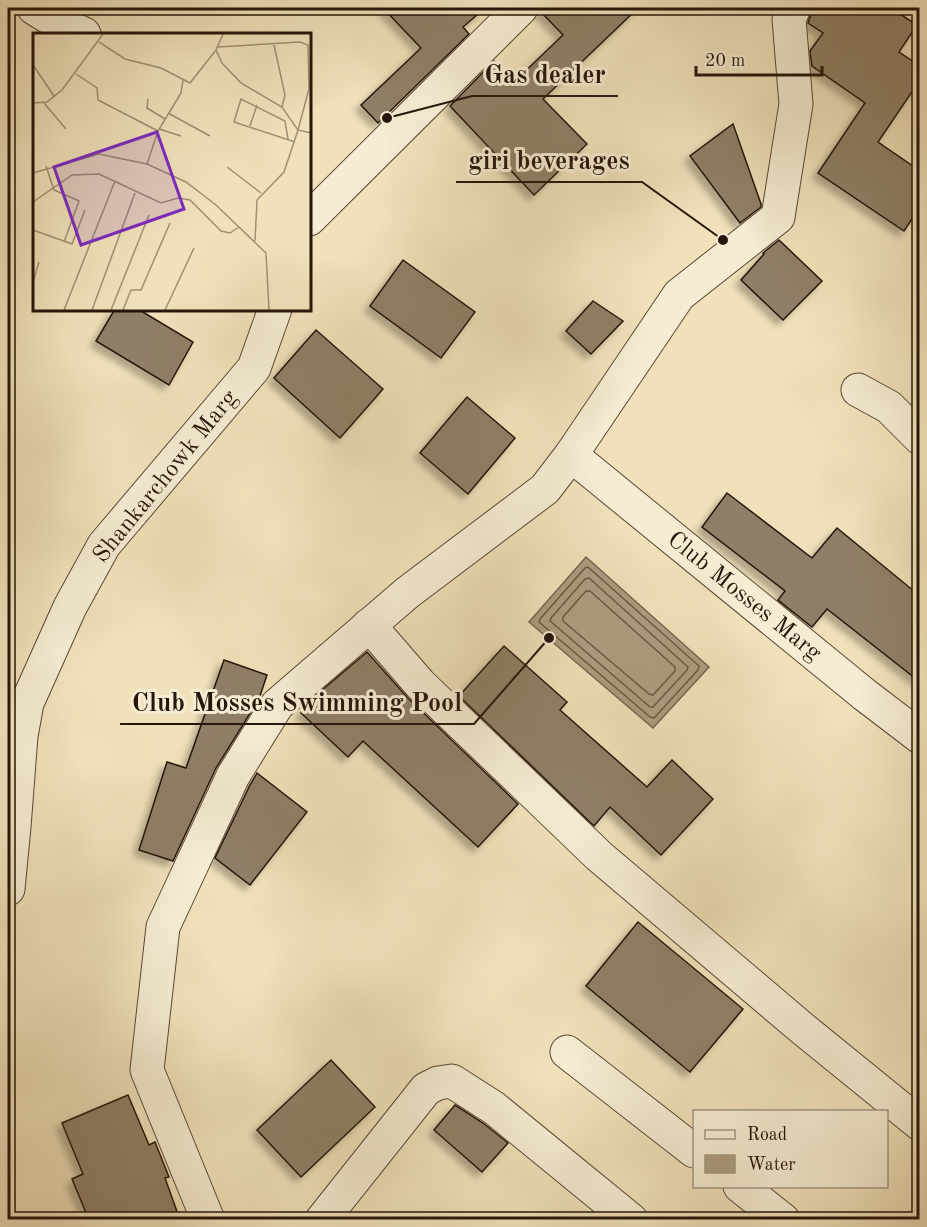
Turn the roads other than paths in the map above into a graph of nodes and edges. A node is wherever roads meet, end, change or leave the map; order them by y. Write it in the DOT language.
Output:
graph roads {
  1 [pos="34,8"];
  2 [pos="521,8"];
  3 [pos="794,8"];
  4 [pos="82,33"];
  5 [pos="310,218"];
  6 [pos="275,310"];
  7 [pos="858,390"];
  8 [pos="920,438"];
  9 [pos="571,455"];
  10 [pos="369,625"];
  11 [pos="920,737"];
  12 [pos="8,889"];
  13 [pos="567,1052"];
  14 [pos="920,1124"];
  15 [pos="693,1150"];
  16 [pos="743,1188"];
  17 [pos="208,1220"];
  18 [pos="322,1220"];
  19 [pos="631,1220"];
  20 [pos="783,1220"];
  1 -- 4 [label="street"];
  2 -- 5 [label="street"];
  3 -- 9 [label="street"];
  6 -- 12 [label="street, Shankarchowk Marg"];
  7 -- 8 [label="street"];
  9 -- 10 [label="street"];
  9 -- 11 [label="street, Club Mosses Marg"];
  10 -- 14 [label="street"];
  10 -- 17 [label="street"];
  13 -- 15 [label="street"];
  16 -- 20 [label="street"];
  18 -- 19 [label="street"];
}
